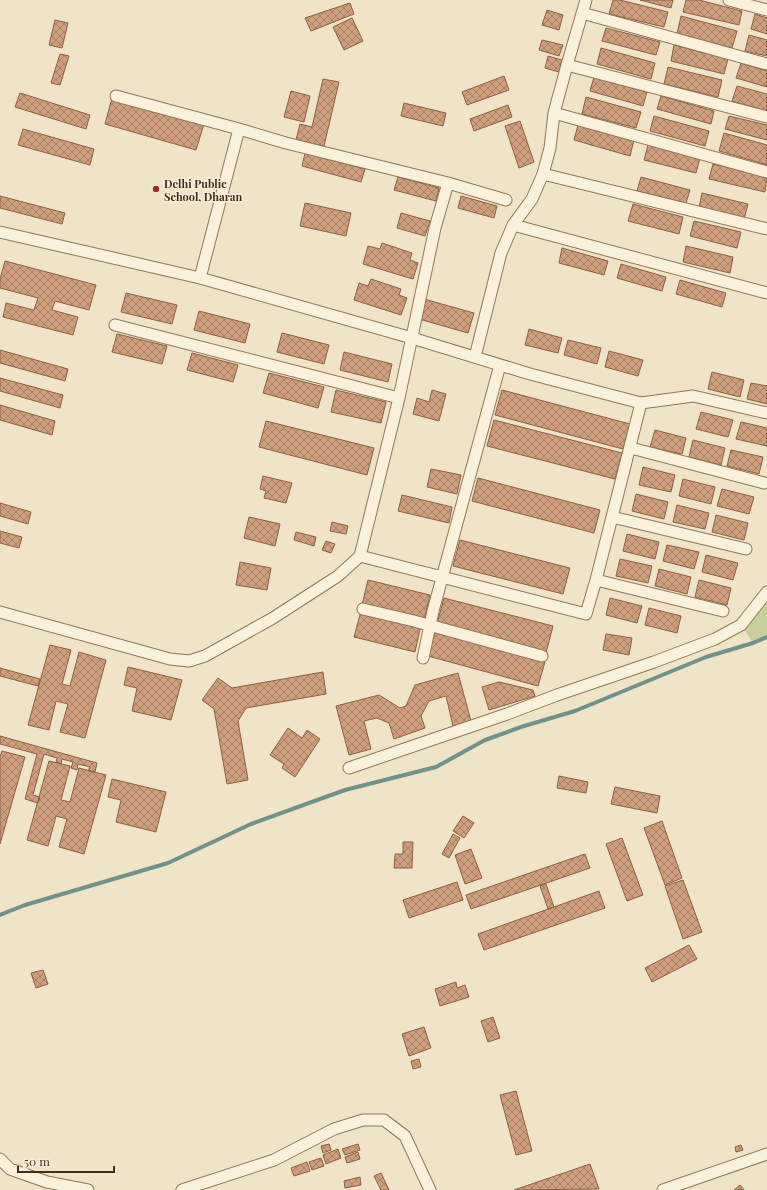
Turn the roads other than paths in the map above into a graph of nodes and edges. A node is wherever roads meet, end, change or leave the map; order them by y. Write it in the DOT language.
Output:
graph roads {
  1 [pos="586,0"];
  2 [pos="730,0"];
  3 [pos="767,10"];
  4 [pos="582,13"];
  5 [pos="567,64"];
  6 [pos="767,64"];
  7 [pos="116,96"];
  8 [pos="554,113"];
  9 [pos="767,117"];
  10 [pos="239,129"];
  11 [pos="767,172"];
  12 [pos="543,174"];
  13 [pos="448,183"];
  14 [pos="506,200"];
  15 [pos="513,225"];
  16 [pos="767,229"];
  17 [pos="0,232"];
  18 [pos="200,278"];
  19 [pos="767,293"];
  20 [pos="115,324"];
  21 [pos="412,338"];
  22 [pos="475,357"];
  23 [pos="500,365"];
  24 [pos="399,398"];
  25 [pos="641,403"];
  26 [pos="767,413"];
  27 [pos="631,448"];
  28 [pos="764,483"];
  29 [pos="612,518"];
  30 [pos="746,549"];
  31 [pos="360,556"];
  32 [pos="442,576"];
  33 [pos="596,580"];
  34 [pos="767,592"];
  35 [pos="363,609"];
  36 [pos="723,611"];
  37 [pos="0,612"];
  38 [pos="430,626"];
  39 [pos="542,656"];
  40 [pos="423,658"];
  41 [pos="349,768"];
  42 [pos="767,1154"];
  43 [pos="0,1159"];
  44 [pos="88,1190"];
  45 [pos="182,1190"];
  46 [pos="430,1190"];
  47 [pos="662,1190"];
  1 -- 4 [label="street"];
  2 -- 3 [label="street"];
  4 -- 5 [label="street"];
  4 -- 6 [label="street"];
  5 -- 8 [label="street"];
  5 -- 9 [label="street"];
  7 -- 10 [label="street"];
  8 -- 11 [label="street"];
  8 -- 12 [label="street"];
  10 -- 13 [label="street"];
  10 -- 18 [label="street"];
  12 -- 15 [label="street"];
  12 -- 16 [label="street"];
  13 -- 14 [label="street"];
  13 -- 21 [label="street"];
  15 -- 19 [label="street"];
  15 -- 22 [label="street"];
  17 -- 18 [label="street"];
  18 -- 21 [label="street"];
  20 -- 24 [label="street"];
  21 -- 22 [label="street"];
  21 -- 24 [label="street"];
  22 -- 23 [label="street"];
  23 -- 25 [label="street"];
  23 -- 32 [label="street"];
  24 -- 31 [label="street"];
  25 -- 26 [label="street"];
  25 -- 27 [label="street"];
  27 -- 28 [label="street"];
  27 -- 29 [label="street"];
  29 -- 30 [label="street"];
  29 -- 33 [label="street"];
  31 -- 32 [label="street"];
  31 -- 37 [label="street"];
  32 -- 33 [label="street"];
  32 -- 38 [label="street"];
  33 -- 36 [label="street"];
  34 -- 41 [label="street"];
  35 -- 38 [label="street"];
  38 -- 39 [label="street"];
  38 -- 40 [label="street"];
  42 -- 47 [label="street"];
  43 -- 44 [label="street"];
  45 -- 46 [label="street"];
}
